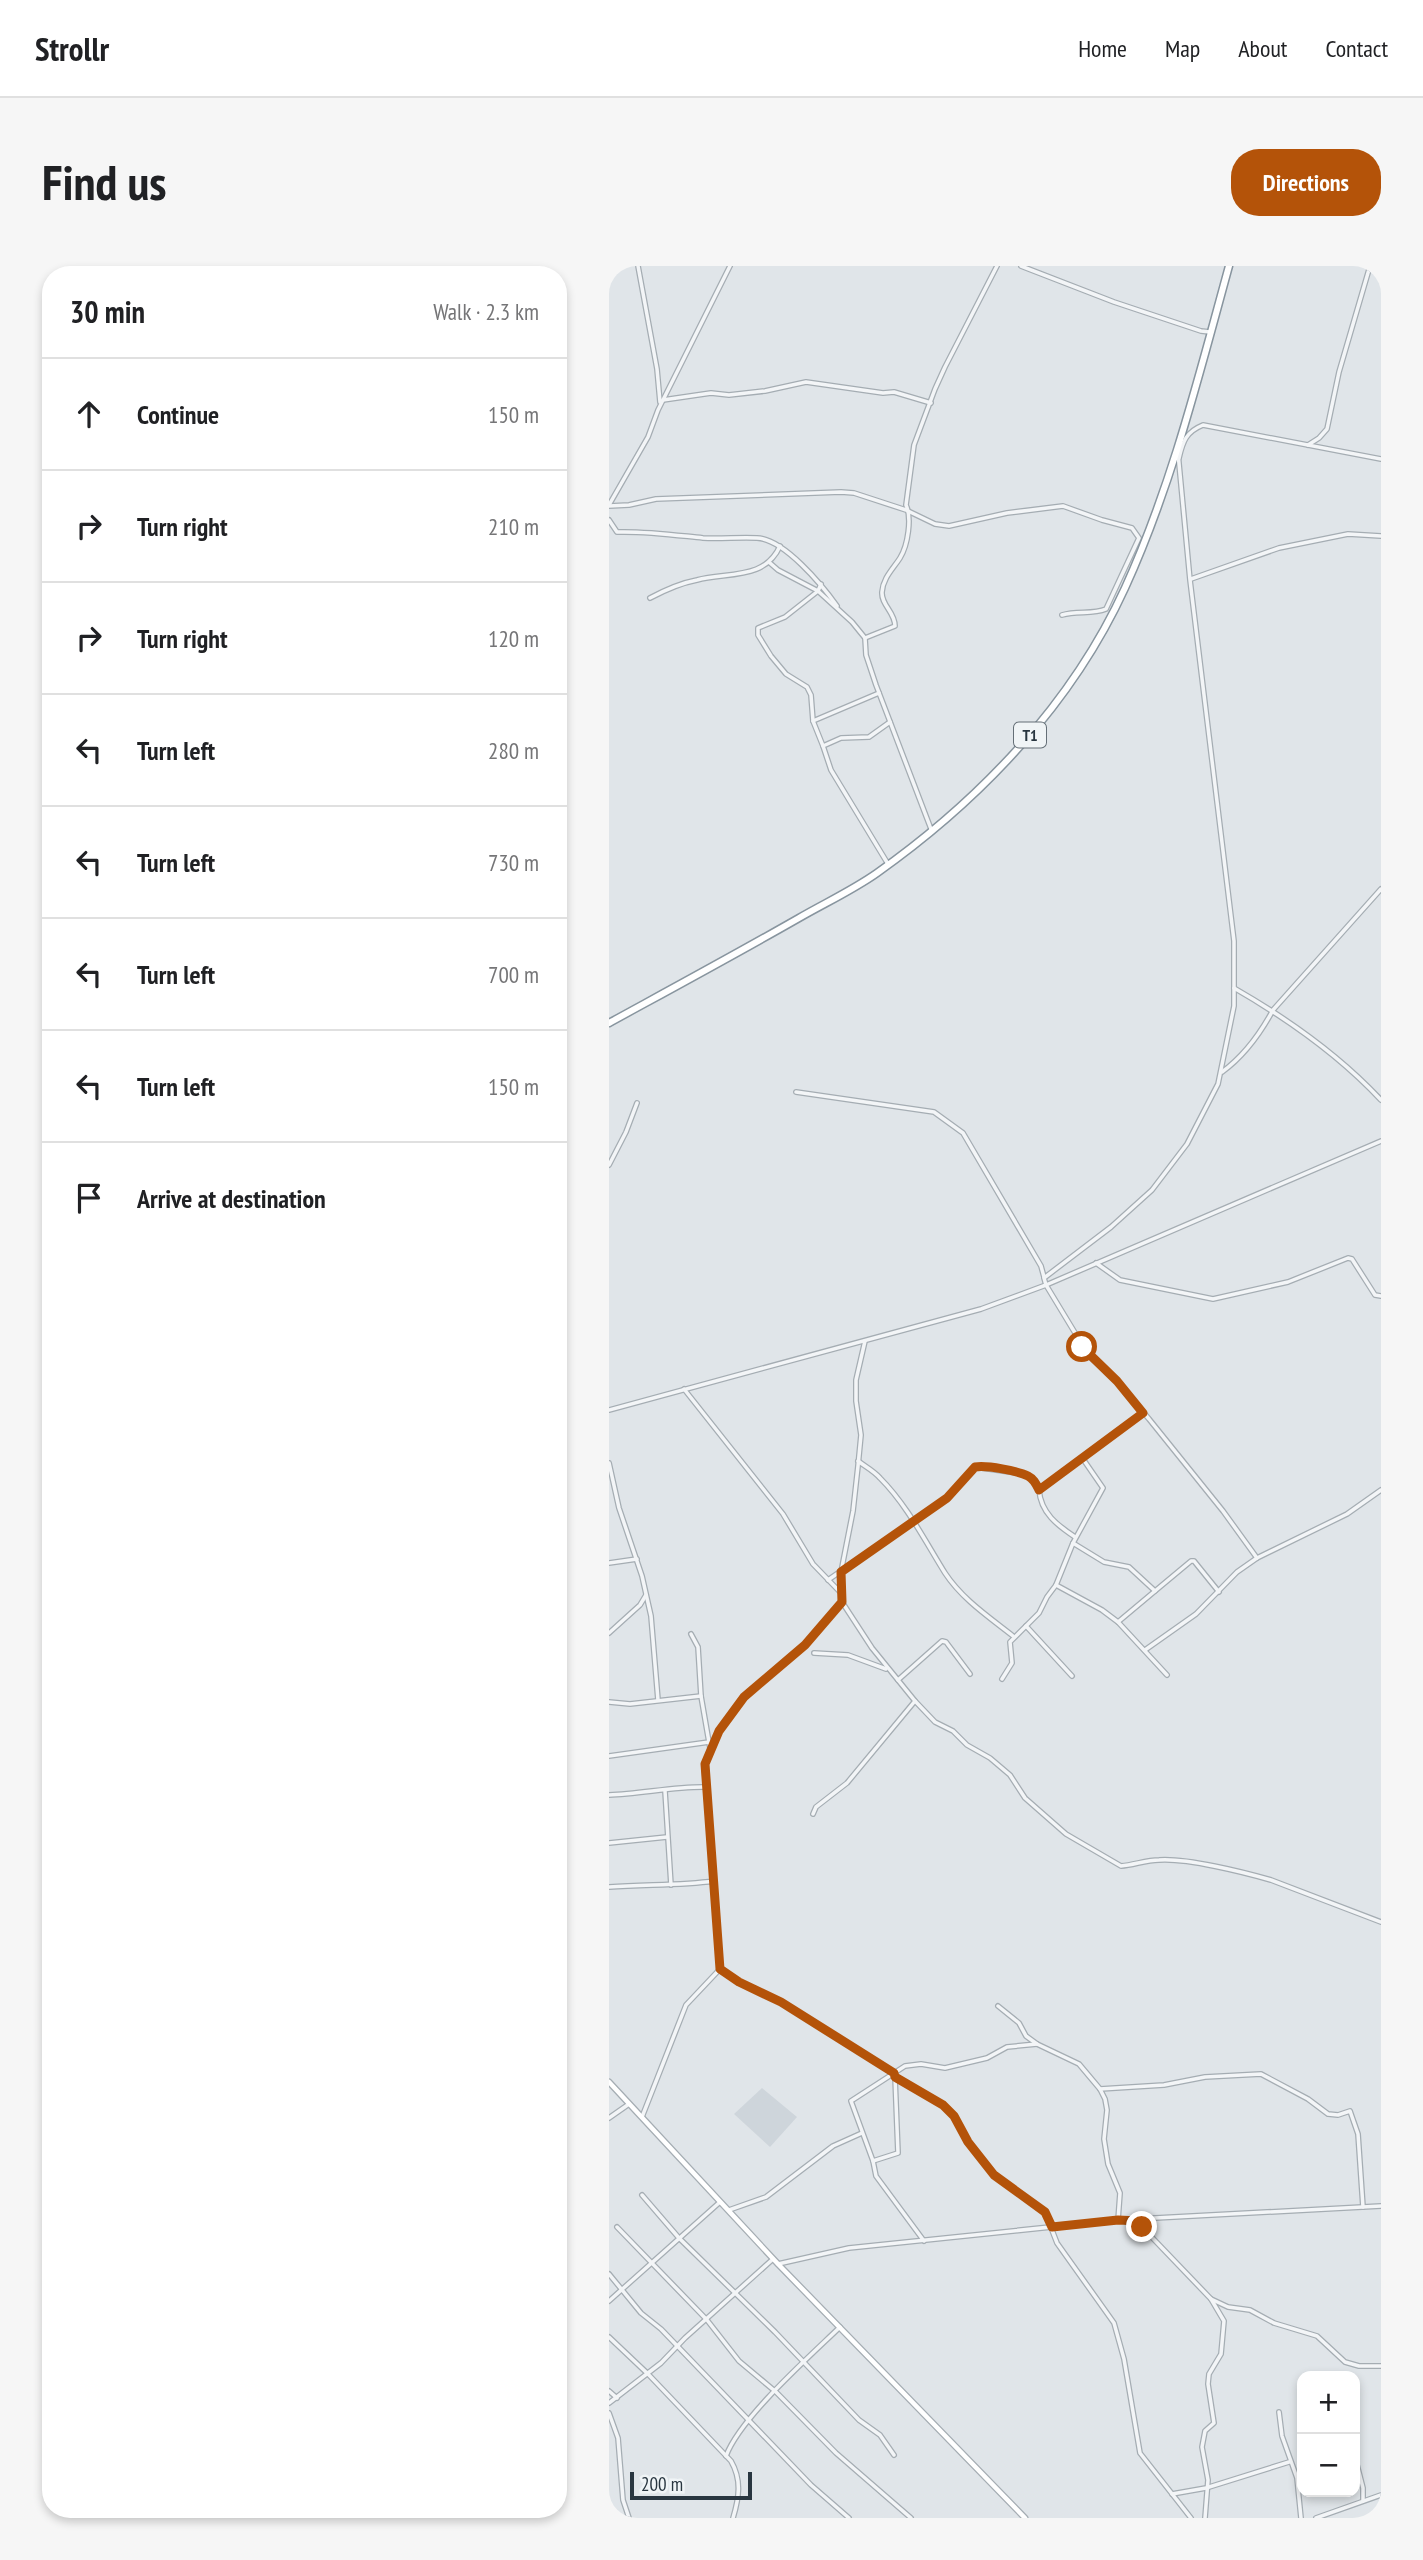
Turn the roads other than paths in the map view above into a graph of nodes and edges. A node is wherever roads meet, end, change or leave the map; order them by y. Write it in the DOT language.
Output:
graph roads {
  1 [pos="638,266"];
  2 [pos="730,266"];
  3 [pos="997,266"];
  4 [pos="1021,266"];
  5 [pos="1229,266"];
  6 [pos="1370,266"];
  7 [pos="1211,332"];
  8 [pos="662,402"];
  9 [pos="931,403"];
  10 [pos="1307,445"];
  11 [pos="1177,451"];
  12 [pos="1381,459"];
  13 [pos="1178,460"];
  14 [pos="609,506"];
  15 [pos="909,513"];
  16 [pos="609,520"];
  17 [pos="1381,536"];
  18 [pos="780,546"];
  19 [pos="769,563"];
  20 [pos="1190,580"];
  21 [pos="821,584"];
  22 [pos="818,591"];
  23 [pos="650,598"];
  24 [pos="840,611"];
  25 [pos="1062,615"];
  26 [pos="865,638"];
  27 [pos="879,693"];
  28 [pos="813,721"];
  29 [pos="890,722"];
  30 [pos="823,746"];
  31 [pos="931,831"];
  32 [pos="888,864"];
  33 [pos="1381,889"];
  34 [pos="1234,988"];
  35 [pos="1272,1010"];
  36 [pos="609,1023"];
  37 [pos="1220,1073"];
  38 [pos="796,1092"];
  39 [pos="1381,1100"];
  40 [pos="637,1103"];
  41 [pos="1381,1141"];
  42 [pos="609,1165"];
  43 [pos="1096,1264"];
  44 [pos="1044,1278"];
  45 [pos="1046,1285"];
  46 [pos="1381,1296"];
  47 [pos="865,1341"];
  48 [pos="684,1389"];
  49 [pos="609,1410"];
  50 [pos="1143,1413"];
  51 [pos="1083,1459"];
  52 [pos="858,1461"];
  53 [pos="609,1463"];
  54 [pos="1381,1489"];
  55 [pos="1039,1490"];
  56 [pos="913,1521"];
  57 [pos="1075,1537"];
  58 [pos="1073,1543"];
  59 [pos="1257,1558"];
  60 [pos="637,1559"];
  61 [pos="609,1563"];
  62 [pos="841,1572"];
  63 [pos="828,1580"];
  64 [pos="1056,1585"];
  65 [pos="1154,1591"];
  66 [pos="1219,1592"];
  67 [pos="841,1593"];
  68 [pos="646,1594"];
  69 [pos="842,1602"];
  70 [pos="1118,1622"];
  71 [pos="1026,1626"];
  72 [pos="609,1633"];
  73 [pos="691,1634"];
  74 [pos="1014,1636"];
  75 [pos="1146,1650"];
  76 [pos="814,1653"];
  77 [pos="891,1671"];
  78 [pos="970,1674"];
  79 [pos="1167,1675"];
  80 [pos="1072,1676"];
  81 [pos="1002,1679"];
  82 [pos="898,1680"];
  83 [pos="701,1696"];
  84 [pos="658,1700"];
  85 [pos="915,1701"];
  86 [pos="609,1702"];
  87 [pos="712,1742"];
  88 [pos="609,1756"];
  89 [pos="707,1787"];
  90 [pos="665,1791"];
  91 [pos="609,1795"];
  92 [pos="813,1814"];
  93 [pos="667,1837"];
  94 [pos="609,1843"];
  95 [pos="714,1881"];
  96 [pos="671,1885"];
  97 [pos="609,1887"];
  98 [pos="1381,1922"];
  99 [pos="720,1969"];
  100 [pos="998,2006"];
  101 [pos="1037,2044"];
  102 [pos="894,2075"];
  103 [pos="609,2082"];
  104 [pos="1100,2090"];
  105 [pos="629,2104"];
  106 [pos="642,2117"];
  107 [pos="609,2118"];
  108 [pos="862,2133"];
  109 [pos="873,2161"];
  110 [pos="642,2195"];
  111 [pos="720,2201"];
  112 [pos="1381,2206"];
  113 [pos="1363,2207"];
  114 [pos="728,2210"];
  115 [pos="1118,2220"];
  116 [pos="1139,2221"];
  117 [pos="617,2227"];
  118 [pos="1052,2227"];
  119 [pos="679,2238"];
  120 [pos="924,2242"];
  121 [pos="773,2259"];
  122 [pos="650,2263"];
  123 [pos="778,2264"];
  124 [pos="609,2274"];
  125 [pos="621,2290"];
  126 [pos="735,2293"];
  127 [pos="1211,2299"];
  128 [pos="609,2301"];
  129 [pos="707,2320"];
  130 [pos="840,2327"];
  131 [pos="609,2337"];
  132 [pos="677,2347"];
  133 [pos="804,2363"];
  134 [pos="1381,2366"];
  135 [pos="648,2374"];
  136 [pos="609,2391"];
  137 [pos="776,2392"];
  138 [pos="617,2398"];
  139 [pos="609,2403"];
  140 [pos="1279,2412"];
  141 [pos="609,2413"];
  142 [pos="748,2420"];
  143 [pos="894,2455"];
  144 [pos="726,2456"];
  145 [pos="1289,2462"];
  146 [pos="1360,2476"];
  147 [pos="1206,2488"];
  148 [pos="1172,2494"];
  149 [pos="1381,2495"];
  150 [pos="1363,2501"];
  151 [pos="629,2518"];
  152 [pos="733,2518"];
  153 [pos="849,2518"];
  154 [pos="911,2518"];
  155 [pos="1025,2518"];
  156 [pos="1191,2518"];
  157 [pos="1205,2518"];
  158 [pos="1301,2518"];
  159 [pos="1317,2518"];
  1 -- 8 [label="street"];
  2 -- 8 [label="street"];
  3 -- 9 [label="street"];
  4 -- 7 [label="street"];
  5 -- 7 [label="highway, T1"];
  6 -- 10 [label="street"];
  7 -- 11 [label="highway, T1"];
  8 -- 9 [label="street"];
  8 -- 14 [label="street"];
  9 -- 15 [label="street"];
  10 -- 12 [label="street"];
  10 -- 13 [label="street"];
  11 -- 13 [label="street"];
  11 -- 31 [label="highway, T1"];
  13 -- 20 [label="street"];
  14 -- 15 [label="street"];
  15 -- 25 [label="street"];
  15 -- 26 [label="street"];
  16 -- 18 [label="street"];
  17 -- 20 [label="street"];
  18 -- 19 [label="street"];
  18 -- 21 [label="street"];
  19 -- 22 [label="street"];
  19 -- 23 [label="street"];
  20 -- 34 [label="street"];
  21 -- 22 [label="street"];
  21 -- 24 [label="street"];
  22 -- 24 [label="street"];
  22 -- 28 [label="street"];
  24 -- 26 [label="street"];
  26 -- 27 [label="street"];
  27 -- 28 [label="street"];
  27 -- 29 [label="street"];
  28 -- 30 [label="street"];
  29 -- 30 [label="street"];
  29 -- 31 [label="street"];
  30 -- 32 [label="street"];
  31 -- 32 [label="highway, T1"];
  32 -- 36 [label="highway, T1"];
  33 -- 35 [label="street"];
  34 -- 35 [label="street"];
  34 -- 37 [label="street"];
  35 -- 37 [label="street"];
  35 -- 39 [label="street"];
  37 -- 44 [label="street"];
  38 -- 44 [label="street"];
  40 -- 42 [label="street"];
  41 -- 43 [label="street"];
  43 -- 45 [label="street"];
  43 -- 46 [label="street"];
  44 -- 45 [label="street"];
  45 -- 47 [label="street"];
  45 -- 50 [label="street"];
  47 -- 48 [label="street"];
  47 -- 52 [label="street"];
  48 -- 49 [label="street"];
  48 -- 63 [label="street"];
  50 -- 51 [label="street"];
  50 -- 59 [label="street"];
  51 -- 55 [label="street"];
  51 -- 57 [label="street"];
  52 -- 56 [label="street"];
  52 -- 62 [label="street"];
  53 -- 60 [label="street"];
  54 -- 59 [label="street"];
  55 -- 56 [label="street"];
  55 -- 57 [label="street"];
  56 -- 62 [label="street"];
  56 -- 74 [label="street"];
  57 -- 58 [label="street"];
  58 -- 64 [label="street"];
  58 -- 65 [label="street"];
  59 -- 66 [label="street"];
  60 -- 61 [label="street"];
  60 -- 68 [label="street"];
  62 -- 63 [label="street"];
  62 -- 67 [label="street"];
  63 -- 67 [label="street"];
  64 -- 70 [label="street"];
  64 -- 71 [label="street"];
  65 -- 66 [label="street"];
  65 -- 70 [label="street"];
  66 -- 75 [label="street"];
  67 -- 69 [label="street"];
  68 -- 72 [label="street"];
  68 -- 84 [label="street"];
  69 -- 77 [label="street"];
  69 -- 87 [label="street"];
  70 -- 75 [label="street"];
  71 -- 74 [label="street"];
  71 -- 80 [label="street"];
  73 -- 83 [label="street"];
  74 -- 81 [label="street"];
  75 -- 79 [label="street"];
  76 -- 77 [label="street"];
  77 -- 82 [label="street"];
  78 -- 82 [label="street"];
  82 -- 85 [label="street"];
  83 -- 84 [label="street"];
  83 -- 87 [label="street"];
  84 -- 86 [label="street"];
  85 -- 92 [label="street"];
  85 -- 98 [label="street"];
  87 -- 88 [label="street"];
  87 -- 89 [label="street"];
  89 -- 90 [label="street"];
  89 -- 95 [label="street"];
  90 -- 91 [label="street"];
  90 -- 93 [label="street"];
  93 -- 94 [label="street"];
  93 -- 96 [label="street"];
  95 -- 96 [label="street"];
  95 -- 99 [label="street"];
  96 -- 97 [label="street"];
  99 -- 102 [label="street"];
  99 -- 106 [label="street"];
  100 -- 101 [label="street"];
  101 -- 102 [label="street"];
  101 -- 104 [label="street"];
  102 -- 108 [label="street"];
  102 -- 109 [label="street"];
  102 -- 118 [label="street"];
  103 -- 105 [label="street"];
  104 -- 113 [label="street"];
  104 -- 115 [label="street"];
  105 -- 106 [label="street"];
  105 -- 107 [label="street"];
  106 -- 111 [label="street"];
  108 -- 109 [label="street"];
  108 -- 114 [label="street"];
  109 -- 120 [label="street"];
  110 -- 119 [label="street"];
  111 -- 114 [label="street"];
  111 -- 119 [label="street"];
  112 -- 113 [label="street"];
  113 -- 116 [label="street"];
  114 -- 121 [label="street"];
  115 -- 116 [label="street"];
  115 -- 118 [label="street"];
  116 -- 127 [label="street"];
  117 -- 122 [label="street"];
  118 -- 120 [label="street"];
  118 -- 148 [label="street"];
  119 -- 122 [label="street"];
  119 -- 126 [label="street"];
  120 -- 123 [label="street"];
  121 -- 123 [label="street"];
  121 -- 126 [label="street"];
  122 -- 125 [label="street"];
  122 -- 129 [label="street"];
  123 -- 130 [label="street"];
  124 -- 125 [label="street"];
  125 -- 128 [label="street"];
  125 -- 132 [label="street"];
  126 -- 129 [label="street"];
  126 -- 133 [label="street"];
  127 -- 134 [label="street"];
  127 -- 147 [label="street"];
  129 -- 132 [label="street"];
  129 -- 137 [label="street"];
  130 -- 133 [label="street"];
  130 -- 155 [label="street"];
  131 -- 135 [label="street"];
  132 -- 135 [label="street"];
  132 -- 142 [label="street"];
  133 -- 137 [label="street"];
  133 -- 143 [label="street"];
  135 -- 138 [label="street"];
  135 -- 144 [label="street"];
  136 -- 138 [label="street"];
  137 -- 142 [label="street"];
  137 -- 154 [label="street"];
  138 -- 139 [label="street"];
  140 -- 145 [label="street"];
  141 -- 151 [label="street"];
  142 -- 144 [label="street"];
  142 -- 153 [label="street"];
  144 -- 152 [label="street"];
  145 -- 147 [label="street"];
  145 -- 158 [label="street"];
  146 -- 150 [label="street"];
  147 -- 148 [label="street"];
  147 -- 157 [label="street"];
  148 -- 156 [label="street"];
  149 -- 150 [label="street"];
  150 -- 159 [label="street"];
}
